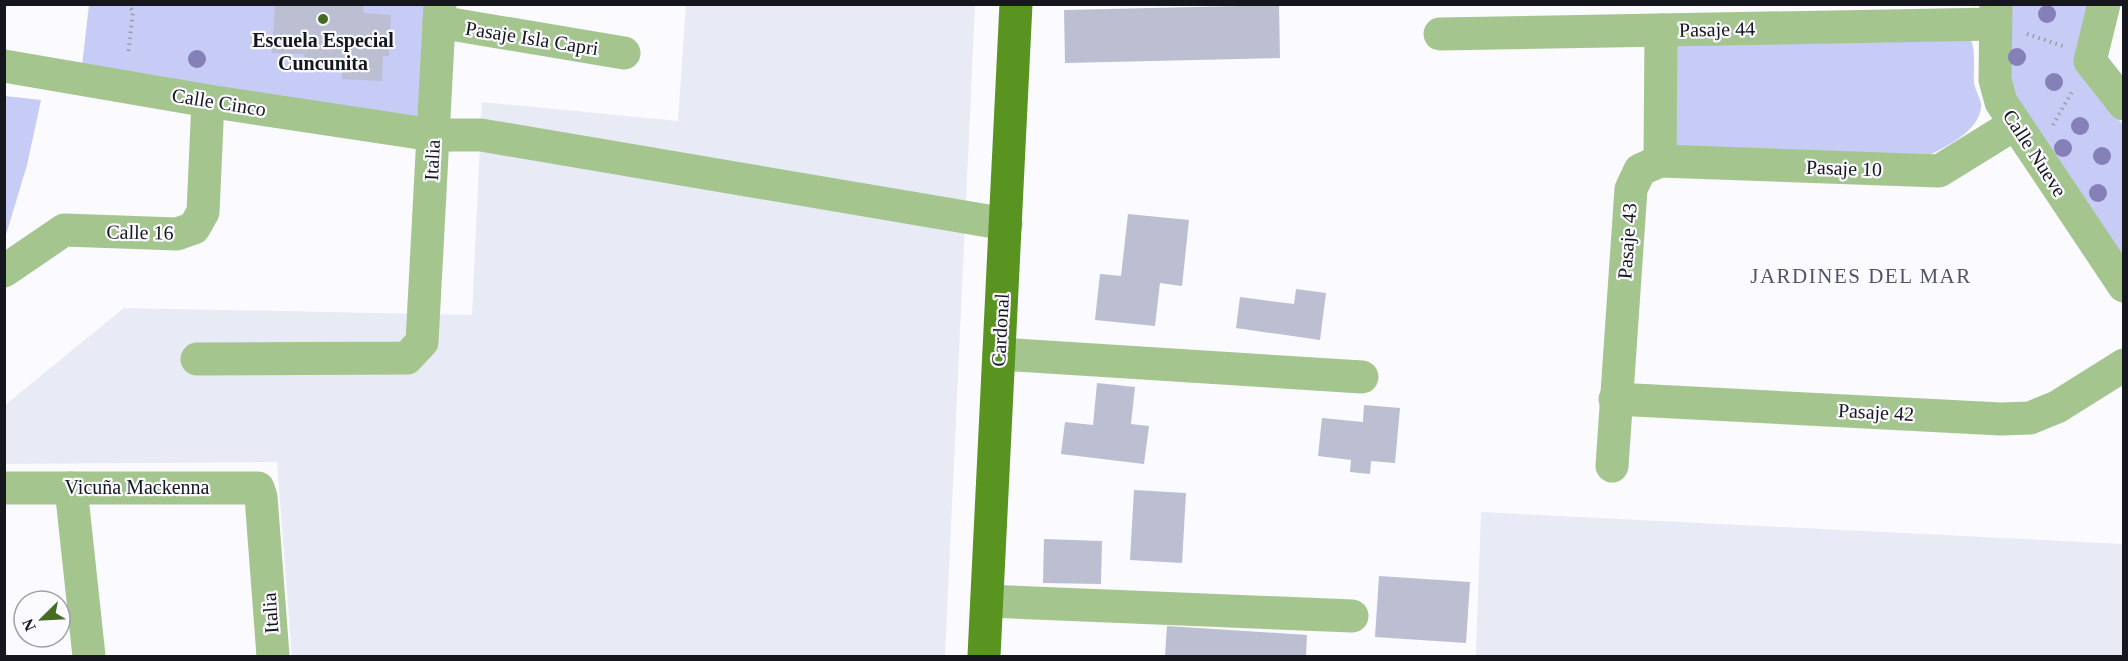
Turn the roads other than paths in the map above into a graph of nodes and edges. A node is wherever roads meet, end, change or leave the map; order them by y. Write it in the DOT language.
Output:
graph roads {
  1 [pos="1016,4"];
  2 [pos="2104,4"];
  3 [pos="440,13"];
  4 [pos="1996,14"];
  5 [pos="1661,30"];
  6 [pos="1440,34"];
  7 [pos="624,53"];
  8 [pos="4,66"];
  9 [pos="208,101"];
  10 [pos="2124,104"];
  11 [pos="2015,124"];
  12 [pos="433,135"];
  13 [pos="1660,161"];
  14 [pos="1006,224"];
  15 [pos="4,271"];
  16 [pos="2124,286"];
  17 [pos="999,354"];
  18 [pos="197,359"];
  19 [pos="2124,365"];
  20 [pos="1362,377"];
  21 [pos="1615,399"];
  22 [pos="1612,466"];
  23 [pos="4,488"];
  24 [pos="71,488"];
  25 [pos="261,497"];
  26 [pos="987,601"];
  27 [pos="1352,616"];
  28 [pos="89,657"];
  29 [pos="273,657"];
  30 [pos="984,657"];
  1 -- 14 [label="main road, Cardonal"];
  2 -- 10 [label="street"];
  3 -- 7 [label="street, Pasaje Isla Capri"];
  3 -- 12 [label="street, Italia"];
  4 -- 5 [label="street, Pasaje 44"];
  4 -- 11 [label="street, Calle Nueve"];
  5 -- 6 [label="street, Pasaje 44"];
  5 -- 13 [label="street"];
  8 -- 9 [label="street, Calle Cinco"];
  9 -- 12 [label="street, Calle Cinco"];
  9 -- 15 [label="street, Calle 16"];
  11 -- 13 [label="street, Pasaje 10"];
  11 -- 16 [label="street, Calle Nueve"];
  12 -- 14 [label="street, Calle Cinco"];
  12 -- 18 [label="street, Italia"];
  13 -- 21 [label="street, Pasaje 43"];
  14 -- 17 [label="main road, Cardonal"];
  17 -- 20 [label="street"];
  17 -- 26 [label="main road, Cardonal"];
  19 -- 21 [label="street, Pasaje 42"];
  21 -- 22 [label="street, Pasaje 43"];
  23 -- 24 [label="street, Vicuña Mackenna"];
  24 -- 25 [label="street, Vicuña Mackenna"];
  24 -- 28 [label="street"];
  25 -- 29 [label="street, Italia"];
  26 -- 27 [label="street"];
  26 -- 30 [label="main road, Cardonal"];
}
